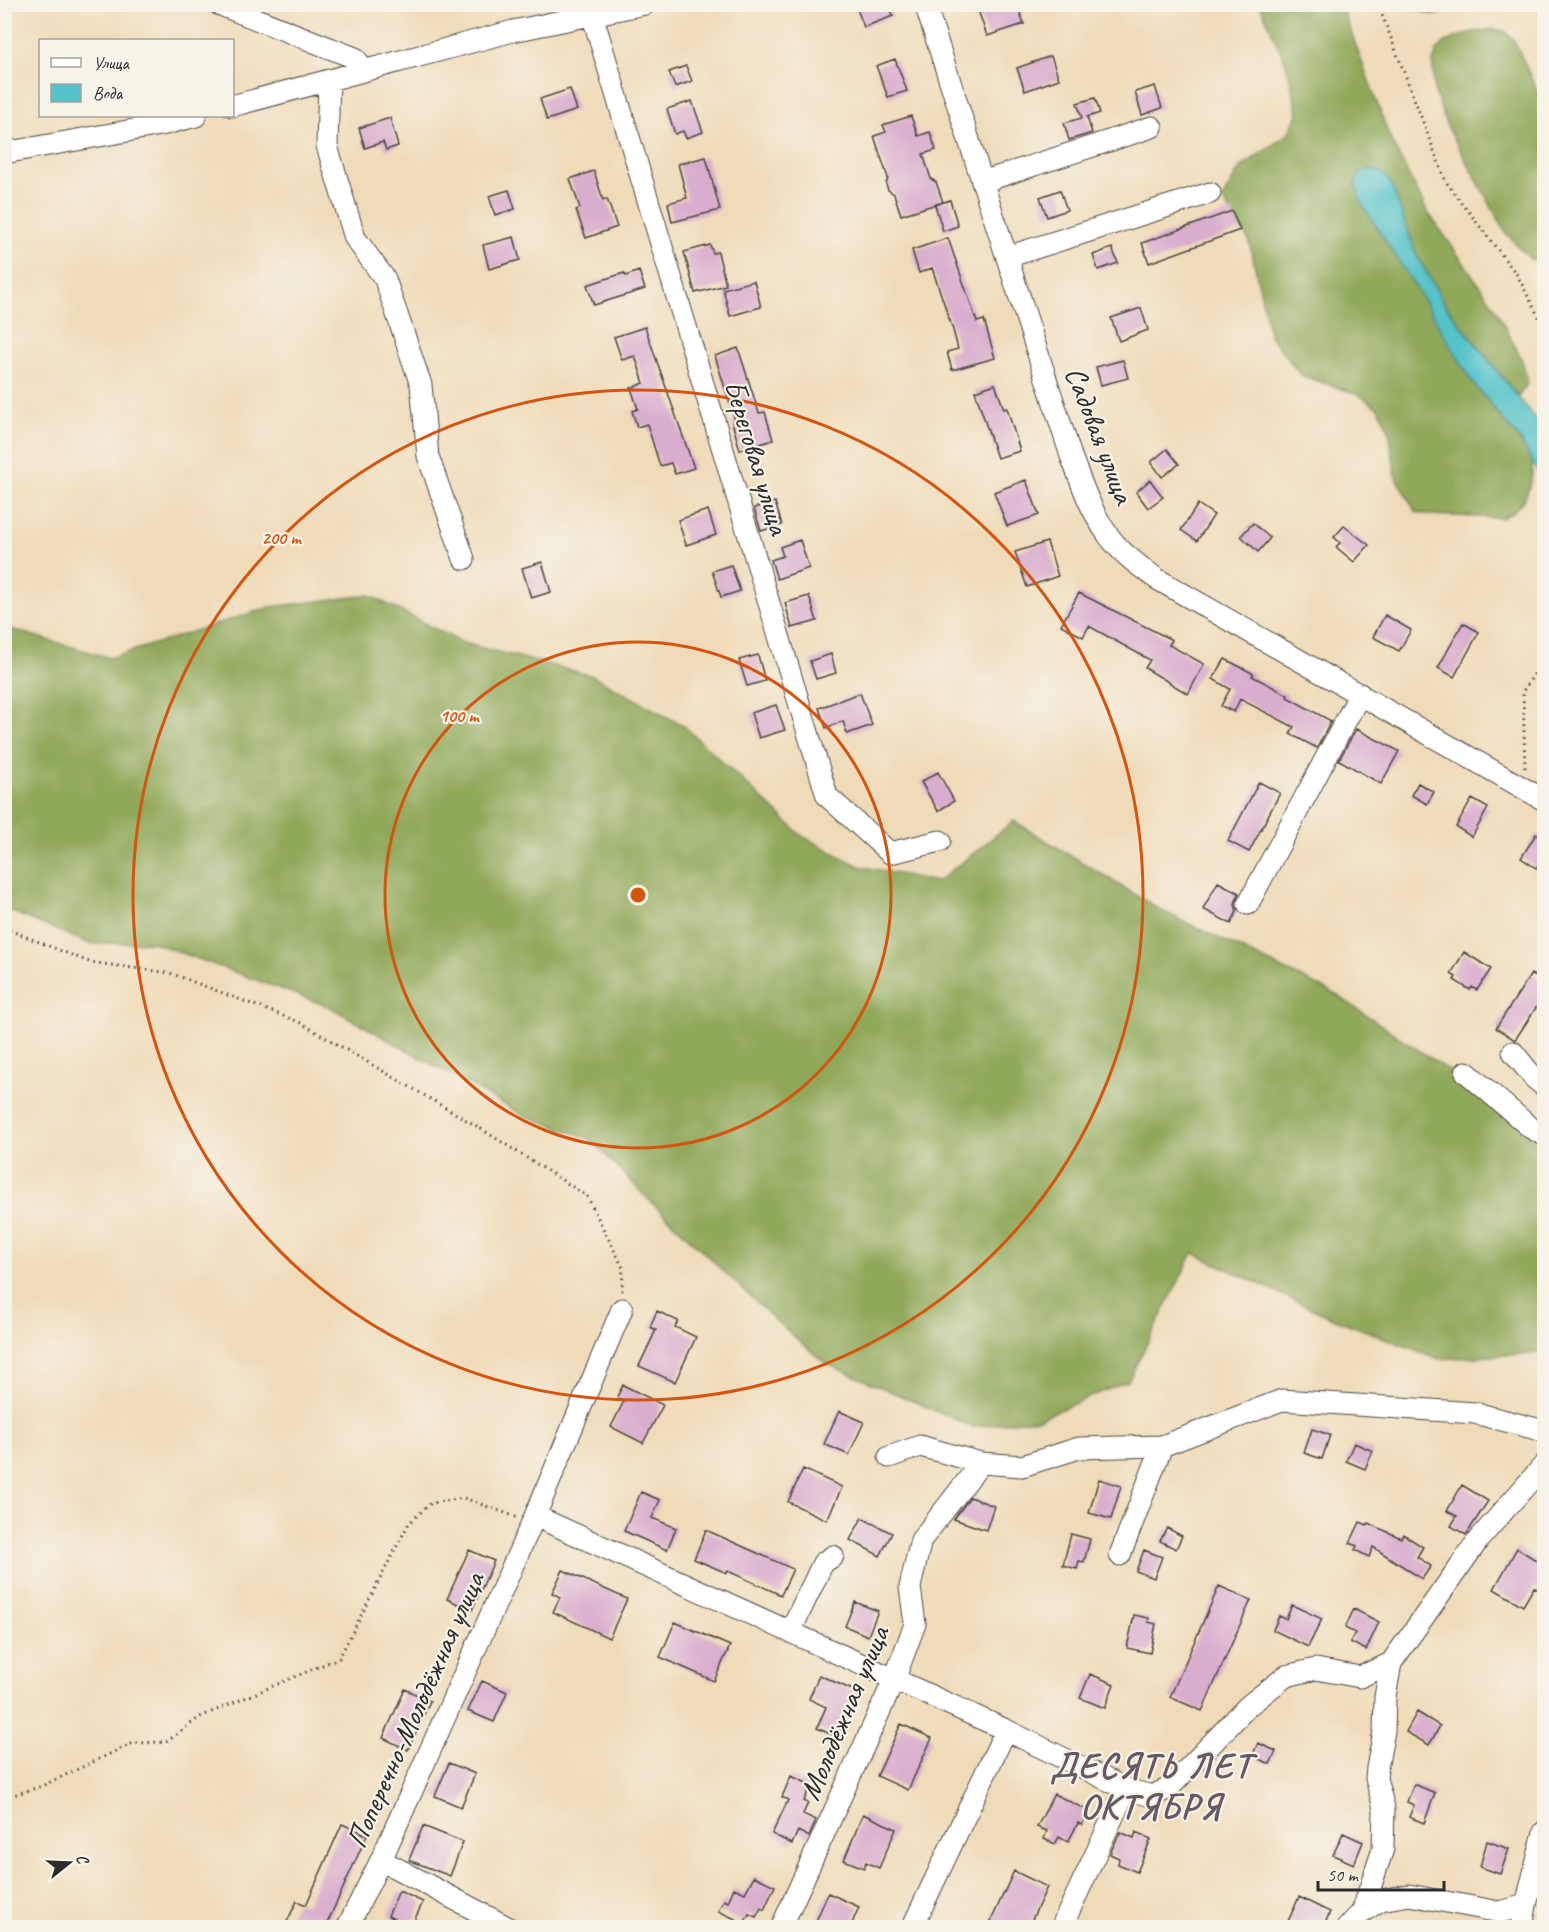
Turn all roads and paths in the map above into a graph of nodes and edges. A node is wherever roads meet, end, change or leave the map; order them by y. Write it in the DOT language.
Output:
graph roads {
  1 [pos="218,4"];
  2 [pos="645,4"];
  3 [pos="925,4"];
  4 [pos="1378,4"];
  5 [pos="591,10"];
  6 [pos="365,70"];
  7 [pos="329,80"];
  8 [pos="234,105"];
  9 [pos="192,117"];
  10 [pos="1152,127"];
  11 [pos="4,153"];
  12 [pos="982,182"];
  13 [pos="1210,193"];
  14 [pos="1007,257"];
  15 [pos="1545,327"];
  16 [pos="464,559"];
  17 [pos="1545,659"];
  18 [pos="1360,694"];
  19 [pos="1535,794"];
  20 [pos="940,841"];
  21 [pos="1248,904"];
  22 [pos="4,928"];
  23 [pos="1513,1052"];
  24 [pos="1466,1072"];
  25 [pos="1545,1086"];
  26 [pos="1545,1135"];
  27 [pos="622,1309"];
  28 [pos="1545,1431"];
  29 [pos="1162,1446"];
  30 [pos="889,1457"];
  31 [pos="981,1463"];
  32 [pos="1545,1465"];
  33 [pos="534,1520"];
  34 [pos="1120,1555"];
  35 [pos="833,1556"];
  36 [pos="790,1632"];
  37 [pos="1391,1663"];
  38 [pos="894,1680"];
  39 [pos="1006,1730"];
  40 [pos="1126,1789"];
  41 [pos="4,1798"];
  42 [pos="1545,1832"];
  43 [pos="381,1860"];
  44 [pos="1527,1905"];
  45 [pos="1362,1912"];
  46 [pos="347,1928"];
  47 [pos="509,1928"];
  48 [pos="781,1928"];
  49 [pos="912,1928"];
  50 [pos="1061,1928"];
  51 [pos="1347,1928"];
  52 [pos="1522,1928"];
  1 -- 6 [label="street"];
  2 -- 5 [label="street"];
  3 -- 12 [label="street, Садовая улица"];
  4 -- 15 [label="path"];
  5 -- 6 [label="street"];
  5 -- 20 [label="street, Береговая улица"];
  6 -- 7 [label="street"];
  7 -- 8 [label="street"];
  7 -- 16 [label="street"];
  9 -- 11 [label="street"];
  10 -- 12 [label="street"];
  12 -- 14 [label="street, Садовая улица"];
  13 -- 14 [label="street"];
  14 -- 18 [label="street, Садовая улица"];
  17 -- 19 [label="path"];
  18 -- 19 [label="street, Садовая улица"];
  18 -- 21 [label="street"];
  22 -- 27 [label="path"];
  23 -- 25 [label="street"];
  24 -- 26 [label="street"];
  27 -- 33 [label="street, Поперечно-Молодёжная улица"];
  28 -- 29 [label="street"];
  29 -- 31 [label="street"];
  29 -- 34 [label="street"];
  30 -- 31 [label="street"];
  31 -- 38 [label="street, Молодёжная улица"];
  32 -- 37 [label="street"];
  33 -- 36 [label="street"];
  33 -- 41 [label="path"];
  33 -- 43 [label="street, Поперечно-Молодёжная улица"];
  35 -- 36 [label="street"];
  36 -- 38 [label="street"];
  37 -- 40 [label="street"];
  37 -- 45 [label="street"];
  38 -- 39 [label="street"];
  38 -- 48 [label="street, Молодёжная улица"];
  39 -- 40 [label="street"];
  39 -- 49 [label="street"];
  40 -- 50 [label="street"];
  42 -- 44 [label="street"];
  43 -- 46 [label="street, Поперечно-Молодёжная улица"];
  43 -- 47 [label="street"];
  44 -- 45 [label="street"];
  44 -- 52 [label="street"];
  45 -- 51 [label="street"];
}
